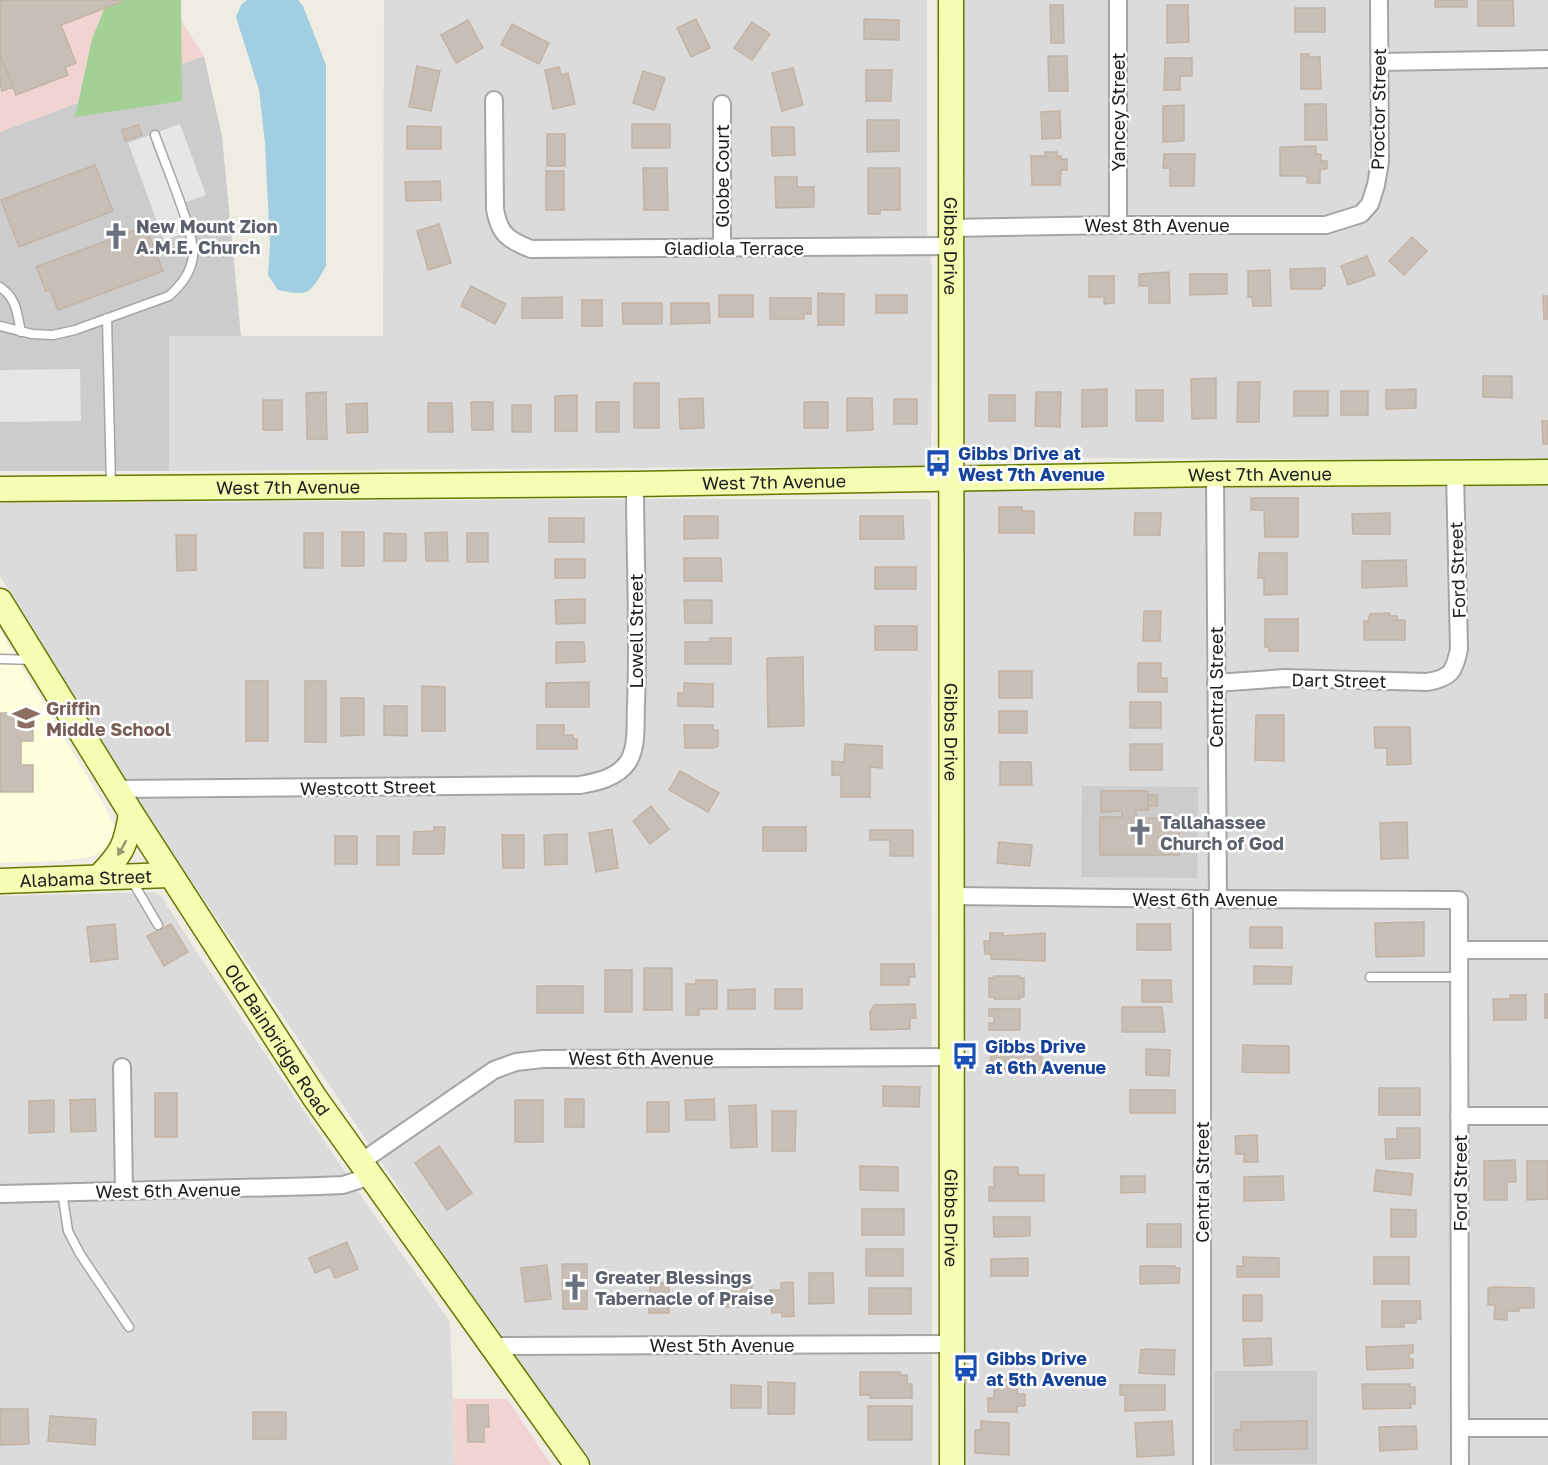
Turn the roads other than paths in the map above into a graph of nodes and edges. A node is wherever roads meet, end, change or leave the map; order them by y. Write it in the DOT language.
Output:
graph roads {
  1 [pos="951,0"];
  2 [pos="1118,0"];
  3 [pos="1379,0"];
  4 [pos="1548,58"];
  5 [pos="1379,62"];
  6 [pos="494,100"];
  7 [pos="722,104"];
  8 [pos="155,135"];
  9 [pos="1361,214"];
  10 [pos="1118,225"];
  11 [pos="952,237"];
  12 [pos="722,248"];
  13 [pos="0,287"];
  14 [pos="107,318"];
  15 [pos="0,326"];
  16 [pos="21,332"];
  17 [pos="1548,472"];
  18 [pos="1455,473"];
  19 [pos="1215,474"];
  20 [pos="952,478"];
  21 [pos="635,484"];
  22 [pos="111,488"];
  23 [pos="0,489"];
  24 [pos="0,601"];
  25 [pos="0,659"];
  26 [pos="36,660"];
  27 [pos="1455,666"];
  28 [pos="1216,683"];
  29 [pos="618,772"];
  30 [pos="116,789"];
  31 [pos="130,813"];
  32 [pos="170,875"];
  33 [pos="129,876"];
  34 [pos="99,877"];
  35 [pos="0,881"];
  36 [pos="952,896"];
  37 [pos="1210,899"];
  38 [pos="1459,900"];
  39 [pos="158,925"];
  40 [pos="1459,950"];
  41 [pos="1548,950"];
  42 [pos="1459,977"];
  43 [pos="1370,978"];
  44 [pos="952,1057"];
  45 [pos="122,1067"];
  46 [pos="1459,1116"];
  47 [pos="1548,1116"];
  48 [pos="366,1169"];
  49 [pos="124,1191"];
  50 [pos="62,1192"];
  51 [pos="0,1194"];
  52 [pos="129,1327"];
  53 [pos="952,1344"];
  54 [pos="492,1346"];
  55 [pos="1460,1428"];
  56 [pos="1548,1428"];
  57 [pos="577,1465"];
  58 [pos="952,1465"];
  59 [pos="1202,1465"];
  60 [pos="1460,1465"];
  1 -- 11 [label="street, Gibbs Drive"];
  2 -- 10 [label="street, Yancey Street"];
  3 -- 5 [label="street, Proctor Street"];
  4 -- 5 [label="street"];
  5 -- 9 [label="street, Proctor Street"];
  6 -- 12 [label="street, Gladiola Terrace"];
  7 -- 12 [label="street, Globe Court"];
  8 -- 14 [label="lane"];
  9 -- 10 [label="street, West 8th Avenue"];
  10 -- 11 [label="street, West 8th Avenue"];
  11 -- 12 [label="street, Gladiola Terrace"];
  11 -- 20 [label="street, Gibbs Drive"];
  13 -- 16 [label="lane"];
  14 -- 16 [label="lane"];
  14 -- 22 [label="lane"];
  15 -- 16 [label="lane"];
  17 -- 18 [label="street, West 7th Avenue"];
  18 -- 19 [label="street, West 7th Avenue"];
  18 -- 27 [label="street, Ford Street"];
  19 -- 20 [label="street, West 7th Avenue"];
  19 -- 28 [label="street, Central Street"];
  20 -- 21 [label="street, West 7th Avenue"];
  20 -- 36 [label="street, Gibbs Drive"];
  21 -- 22 [label="street, West 7th Avenue"];
  21 -- 29 [label="street, Lowell Street"];
  22 -- 23 [label="street, West 7th Avenue"];
  24 -- 26 [label="street, Old Bainbridge Road"];
  25 -- 26 [label="lane"];
  26 -- 30 [label="street, Old Bainbridge Road"];
  27 -- 28 [label="street, Dart Street"];
  28 -- 37 [label="street, Central Street"];
  29 -- 30 [label="street, Westcott Street"];
  30 -- 31 [label="street, Old Bainbridge Road"];
  31 -- 32 [label="street, Old Bainbridge Road"];
  31 -- 34 [label="street, one-way"];
  32 -- 33 [label="street, Alabama Street"];
  32 -- 48 [label="street, Old Bainbridge Road"];
  33 -- 34 [label="street, Alabama Street"];
  33 -- 39 [label="lane"];
  34 -- 35 [label="street, Alabama Street"];
  36 -- 37 [label="street, West 6th Avenue"];
  36 -- 44 [label="street, Gibbs Drive"];
  37 -- 38 [label="street, West 6th Avenue"];
  37 -- 59 [label="street, Central Street"];
  38 -- 40 [label="street, Ford Street"];
  40 -- 41 [label="street"];
  40 -- 42 [label="street, Ford Street"];
  42 -- 43 [label="lane"];
  42 -- 46 [label="street, Ford Street"];
  44 -- 48 [label="street, West 6th Avenue"];
  44 -- 53 [label="street, Gibbs Drive"];
  45 -- 49 [label="street"];
  46 -- 47 [label="street"];
  46 -- 55 [label="street, Ford Street"];
  48 -- 49 [label="street, West 6th Avenue"];
  48 -- 54 [label="street, Old Bainbridge Road"];
  49 -- 50 [label="street, West 6th Avenue"];
  50 -- 51 [label="street, West 6th Avenue"];
  50 -- 52 [label="lane"];
  53 -- 54 [label="street, West 5th Avenue"];
  53 -- 58 [label="street, Gibbs Drive"];
  54 -- 57 [label="street, Old Bainbridge Road"];
  55 -- 56 [label="street"];
  55 -- 60 [label="street, Ford Street"];
}
